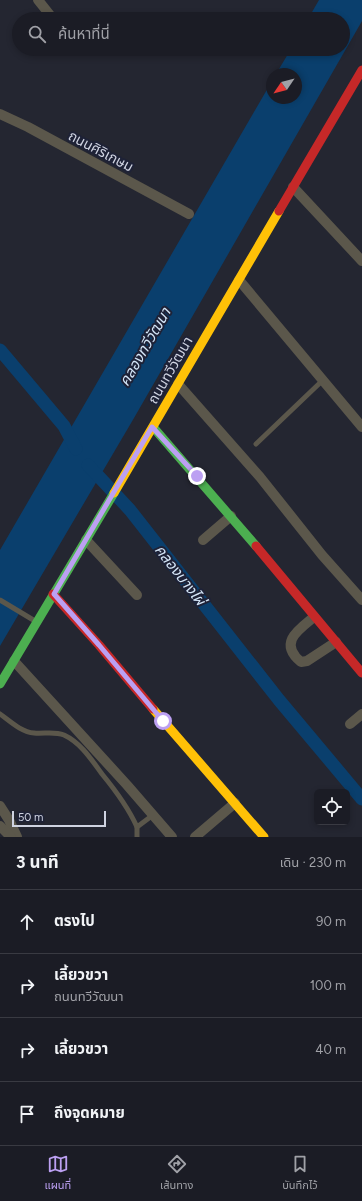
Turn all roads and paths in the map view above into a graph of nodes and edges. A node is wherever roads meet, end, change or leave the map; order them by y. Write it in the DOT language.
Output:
graph roads {
  1 [pos="38,0"];
  2 [pos="48,12"];
  3 [pos="362,70"];
  4 [pos="354,84"];
  5 [pos="362,92"];
  6 [pos="0,114"];
  7 [pos="293,187"];
  8 [pos="189,214"];
  9 [pos="362,261"];
  10 [pos="238,280"];
  11 [pos="323,380"];
  12 [pos="178,384"];
  13 [pos="152,427"];
  14 [pos="362,427"];
  15 [pos="256,444"];
  16 [pos="231,516"];
  17 [pos="86,540"];
  18 [pos="203,540"];
  19 [pos="54,594"];
  20 [pos="137,595"];
  21 [pos="0,600"];
  22 [pos="362,600"];
  23 [pos="314,617"];
  24 [pos="37,623"];
  25 [pos="336,642"];
  26 [pos="14,661"];
  27 [pos="362,673"];
  28 [pos="0,684"];
  29 [pos="0,714"];
  30 [pos="362,714"];
  31 [pos="350,724"];
  32 [pos="235,804"];
  33 [pos="0,806"];
  34 [pos="153,815"];
  35 [pos="0,826"];
  36 [pos="137,827"];
  37 [pos="11,837"];
  38 [pos="17,837"];
  39 [pos="137,837"];
  40 [pos="172,837"];
  41 [pos="195,837"];
  42 [pos="264,837"];
  1 -- 2 [label="street"];
  3 -- 4 [label="main road, ถนนทวีวัฒนา"];
  4 -- 5 [label="street"];
  4 -- 7 [label="main road, ถนนทวีวัฒนา"];
  6 -- 8 [label="street, ถนนศิริเกษม"];
  7 -- 9 [label="street"];
  7 -- 10 [label="main road, ถนนทวีวัฒนา"];
  10 -- 11 [label="street"];
  10 -- 12 [label="main road, ถนนทวีวัฒนา"];
  11 -- 14 [label="street"];
  11 -- 15 [label="lane"];
  12 -- 13 [label="main road, ถนนทวีวัฒนา"];
  12 -- 22 [label="street"];
  13 -- 16 [label="main road"];
  13 -- 17 [label="main road, ถนนทวีวัฒนา"];
  16 -- 18 [label="street"];
  16 -- 23 [label="main road"];
  17 -- 19 [label="main road, ถนนทวีวัฒนา"];
  17 -- 20 [label="street"];
  19 -- 24 [label="main road, ถนนทวีวัฒนา"];
  19 -- 32 [label="main road"];
  21 -- 24 [label="lane"];
  23 -- 25 [label="main road"];
  23 -- 25 [label="street"];
  24 -- 26 [label="main road, ถนนทวีวัฒนา"];
  25 -- 27 [label="main road"];
  26 -- 28 [label="main road, ถนนทวีวัฒนา"];
  26 -- 34 [label="street"];
  29 -- 36 [label="lane"];
  30 -- 31 [label="street"];
  32 -- 41 [label="street"];
  32 -- 42 [label="main road"];
  33 -- 38 [label="street"];
  34 -- 36 [label="lane"];
  34 -- 40 [label="street"];
  35 -- 37 [label="street"];
  36 -- 39 [label="lane"];
}
